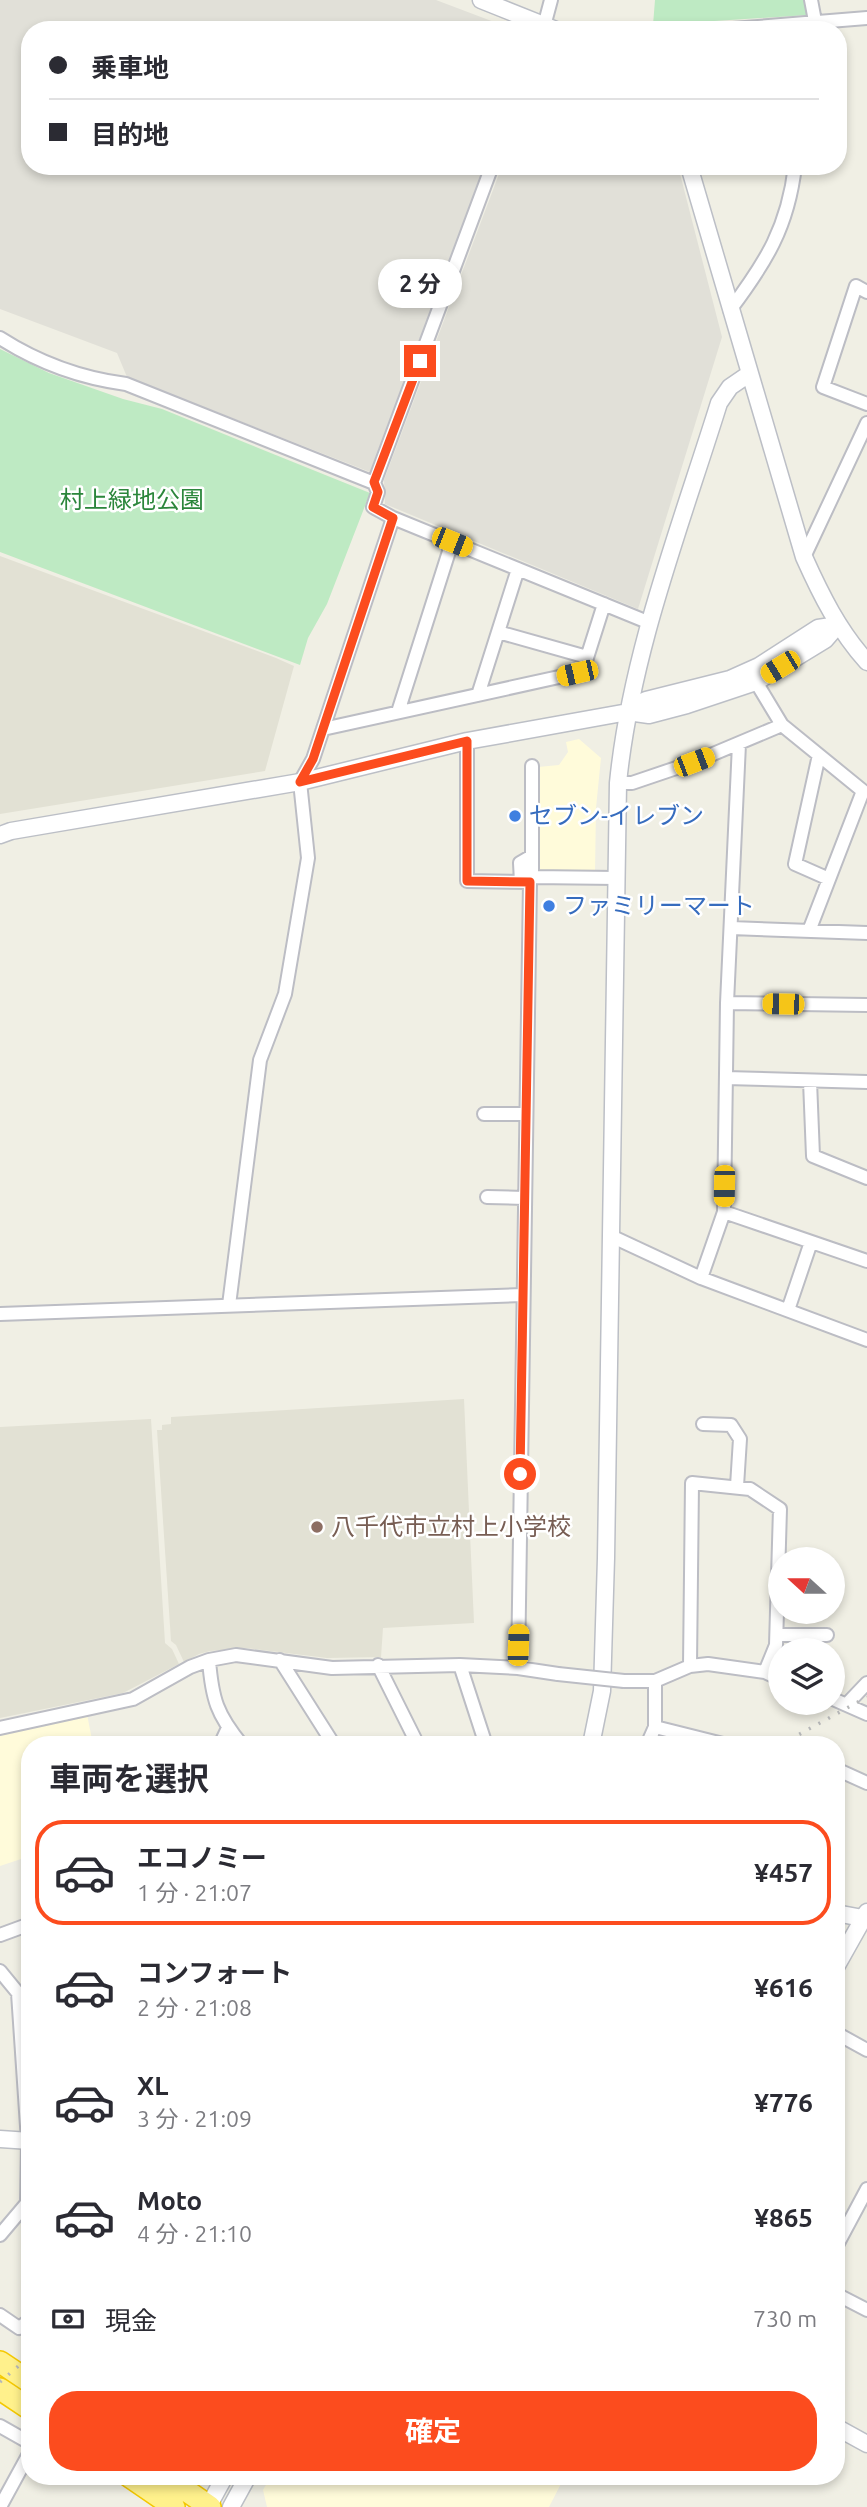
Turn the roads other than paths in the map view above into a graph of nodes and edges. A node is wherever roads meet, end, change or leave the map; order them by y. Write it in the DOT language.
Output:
graph roads {
  1 [pos="481,0"];
  2 [pos="551,0"];
  3 [pos="811,0"];
  4 [pos="867,18"];
  5 [pos="531,21"];
  6 [pos="549,21"];
  7 [pos="814,21"];
  8 [pos="844,21"];
  9 [pos="489,175"];
  10 [pos="692,175"];
  11 [pos="794,175"];
  12 [pos="867,292"];
  13 [pos="730,310"];
  14 [pos="0,338"];
  15 [pos="749,374"];
  16 [pos="867,404"];
  17 [pos="867,423"];
  18 [pos="374,482"];
  19 [pos="393,518"];
  20 [pos="452,542"];
  21 [pos="804,558"];
  22 [pos="518,569"];
  23 [pos="604,604"];
  24 [pos="650,623"];
  25 [pos="838,625"];
  26 [pos="498,632"];
  27 [pos="587,657"];
  28 [pos="867,662"];
  29 [pos="756,682"];
  30 [pos="478,695"];
  31 [pos="398,712"];
  32 [pos="628,712"];
  33 [pos="782,725"];
  34 [pos="323,729"];
  35 [pos="467,741"];
  36 [pos="739,744"];
  37 [pos="819,755"];
  38 [pos="532,766"];
  39 [pos="300,782"];
  40 [pos="618,783"];
  41 [pos="0,835"];
  42 [pos="532,856"];
  43 [pos="617,878"];
  44 [pos="829,879"];
  45 [pos="521,882"];
  46 [pos="731,928"];
  47 [pos="809,931"];
  48 [pos="867,933"];
  49 [pos="727,1003"];
  50 [pos="867,1005"];
  51 [pos="726,1078"];
  52 [pos="810,1081"];
  53 [pos="867,1082"];
  54 [pos="484,1114"];
  55 [pos="526,1114"];
  56 [pos="867,1178"];
  57 [pos="487,1198"];
  58 [pos="524,1198"];
  59 [pos="724,1212"];
  60 [pos="613,1237"];
  61 [pos="811,1242"];
  62 [pos="867,1261"];
  63 [pos="701,1278"];
  64 [pos="522,1295"];
  65 [pos="229,1305"];
  66 [pos="788,1310"];
  67 [pos="0,1314"];
  68 [pos="867,1340"];
  69 [pos="703,1424"];
  70 [pos="737,1486"];
  71 [pos="776,1635"];
  72 [pos="827,1635"];
  73 [pos="209,1660"];
  74 [pos="280,1660"];
  75 [pos="379,1665"];
  76 [pos="460,1665"];
  77 [pos="690,1666"];
  78 [pos="517,1668"];
  79 [pos="765,1672"];
  80 [pos="768,1673"];
  81 [pos="655,1681"];
  82 [pos="867,1684"];
  83 [pos="847,1704"];
  84 [pos="867,1714"];
  85 [pos="0,1727"];
  86 [pos="655,1727"];
  87 [pos="228,1728"];
  88 [pos="224,1736"];
  89 [pos="235,1736"];
  90 [pos="328,1736"];
  91 [pos="414,1736"];
  92 [pos="483,1736"];
  93 [pos="593,1736"];
  94 [pos="651,1736"];
  95 [pos="691,1736"];
  96 [pos="845,1773"];
  97 [pos="867,1783"];
  98 [pos="845,1914"];
  99 [pos="866,1916"];
  100 [pos="21,1927"];
  101 [pos="0,1935"];
  102 [pos="845,1951"];
  103 [pos="0,1971"];
  104 [pos="21,1988"];
  105 [pos="845,2039"];
  106 [pos="867,2050"];
  107 [pos="0,2139"];
  108 [pos="21,2140"];
  109 [pos="867,2189"];
  110 [pos="21,2210"];
  111 [pos="845,2230"];
  112 [pos="0,2235"];
  113 [pos="845,2299"];
  114 [pos="867,2310"];
  115 [pos="0,2315"];
  116 [pos="21,2327"];
  117 [pos="0,2362"];
  118 [pos="21,2376"];
  119 [pos="0,2389"];
  120 [pos="21,2403"];
  121 [pos="0,2426"];
  122 [pos="845,2432"];
  123 [pos="21,2438"];
  124 [pos="867,2444"];
  125 [pos="21,2470"];
  126 [pos="142,2485"];
  127 [pos="178,2485"];
  128 [pos="220,2485"];
  129 [pos="243,2485"];
  130 [pos="3,2506"];
  131 [pos="174,2507"];
  132 [pos="209,2507"];
  133 [pos="231,2507"];
  1 -- 5 [label="street"];
  2 -- 6 [label="street"];
  3 -- 7 [label="street"];
  4 -- 8 [label="street"];
  9 -- 18 [label="street"];
  10 -- 13 [label="street"];
  11 -- 13 [label="street"];
  12 -- 16 [label="street"];
  13 -- 15 [label="street"];
  14 -- 18 [label="street"];
  15 -- 21 [label="street"];
  15 -- 24 [label="street"];
  17 -- 21 [label="street"];
  18 -- 19 [label="street"];
  19 -- 20 [label="street"];
  19 -- 34 [label="street"];
  20 -- 22 [label="street"];
  20 -- 31 [label="street"];
  21 -- 25 [label="street"];
  22 -- 23 [label="street"];
  22 -- 26 [label="street"];
  23 -- 24 [label="street"];
  23 -- 27 [label="street"];
  24 -- 32 [label="street"];
  25 -- 28 [label="street"];
  25 -- 29 [label="street"];
  25 -- 32 [label="street"];
  26 -- 27 [label="street"];
  26 -- 30 [label="street"];
  27 -- 30 [label="street"];
  29 -- 32 [label="street"];
  29 -- 33 [label="street"];
  30 -- 31 [label="street"];
  31 -- 34 [label="street"];
  32 -- 35 [label="street"];
  32 -- 40 [label="street"];
  33 -- 36 [label="street"];
  33 -- 37 [label="street"];
  34 -- 39 [label="street"];
  35 -- 39 [label="street"];
  35 -- 45 [label="street"];
  36 -- 40 [label="street"];
  36 -- 46 [label="street"];
  37 -- 44 [label="street"];
  37 -- 44 [label="street"];
  38 -- 42 [label="street"];
  39 -- 41 [label="street"];
  39 -- 65 [label="street"];
  40 -- 43 [label="street"];
  42 -- 43 [label="street"];
  42 -- 45 [label="street"];
  43 -- 60 [label="street"];
  44 -- 47 [label="street"];
  45 -- 55 [label="street"];
  46 -- 47 [label="street"];
  46 -- 49 [label="street"];
  47 -- 48 [label="street"];
  49 -- 50 [label="street"];
  49 -- 51 [label="street"];
  51 -- 52 [label="street"];
  51 -- 59 [label="street"];
  52 -- 53 [label="street"];
  52 -- 56 [label="street"];
  54 -- 55 [label="street"];
  55 -- 58 [label="street"];
  57 -- 58 [label="street"];
  58 -- 64 [label="street"];
  59 -- 61 [label="street"];
  59 -- 63 [label="street"];
  60 -- 63 [label="street"];
  60 -- 93 [label="street"];
  61 -- 62 [label="street"];
  61 -- 66 [label="street"];
  63 -- 66 [label="street"];
  64 -- 65 [label="street"];
  64 -- 78 [label="street"];
  65 -- 67 [label="street"];
  66 -- 68 [label="street"];
  69 -- 70 [label="street"];
  70 -- 71 [label="street"];
  70 -- 77 [label="street"];
  71 -- 72 [label="street"];
  71 -- 79 [label="street"];
  73 -- 74 [label="street"];
  73 -- 85 [label="street"];
  73 -- 87 [label="street"];
  74 -- 75 [label="street"];
  74 -- 90 [label="street"];
  75 -- 76 [label="street"];
  75 -- 91 [label="street"];
  76 -- 78 [label="street"];
  76 -- 92 [label="street"];
  77 -- 79 [label="street"];
  77 -- 81 [label="street"];
  78 -- 81 [label="street, bridge"];
  79 -- 80 [label="street"];
  81 -- 86 [label="street"];
  82 -- 83 [label="street"];
  83 -- 84 [label="street"];
  86 -- 94 [label="street"];
  86 -- 95 [label="street"];
  87 -- 88 [label="street"];
  87 -- 89 [label="street"];
  96 -- 97 [label="street"];
  98 -- 99 [label="street"];
  99 -- 102 [label="street"];
  100 -- 101 [label="street"];
  103 -- 104 [label="street"];
  105 -- 106 [label="street"];
  107 -- 108 [label="street"];
  109 -- 111 [label="street"];
  110 -- 112 [label="street"];
  113 -- 114 [label="street"];
  115 -- 116 [label="street"];
  117 -- 118 [label="highway"];
  119 -- 120 [label="highway"];
  121 -- 123 [label="street"];
  122 -- 124 [label="street"];
  125 -- 130 [label="street"];
  126 -- 131 [label="highway"];
  127 -- 132 [label="highway"];
  128 -- 132 [label="street"];
  129 -- 133 [label="street"];
}
